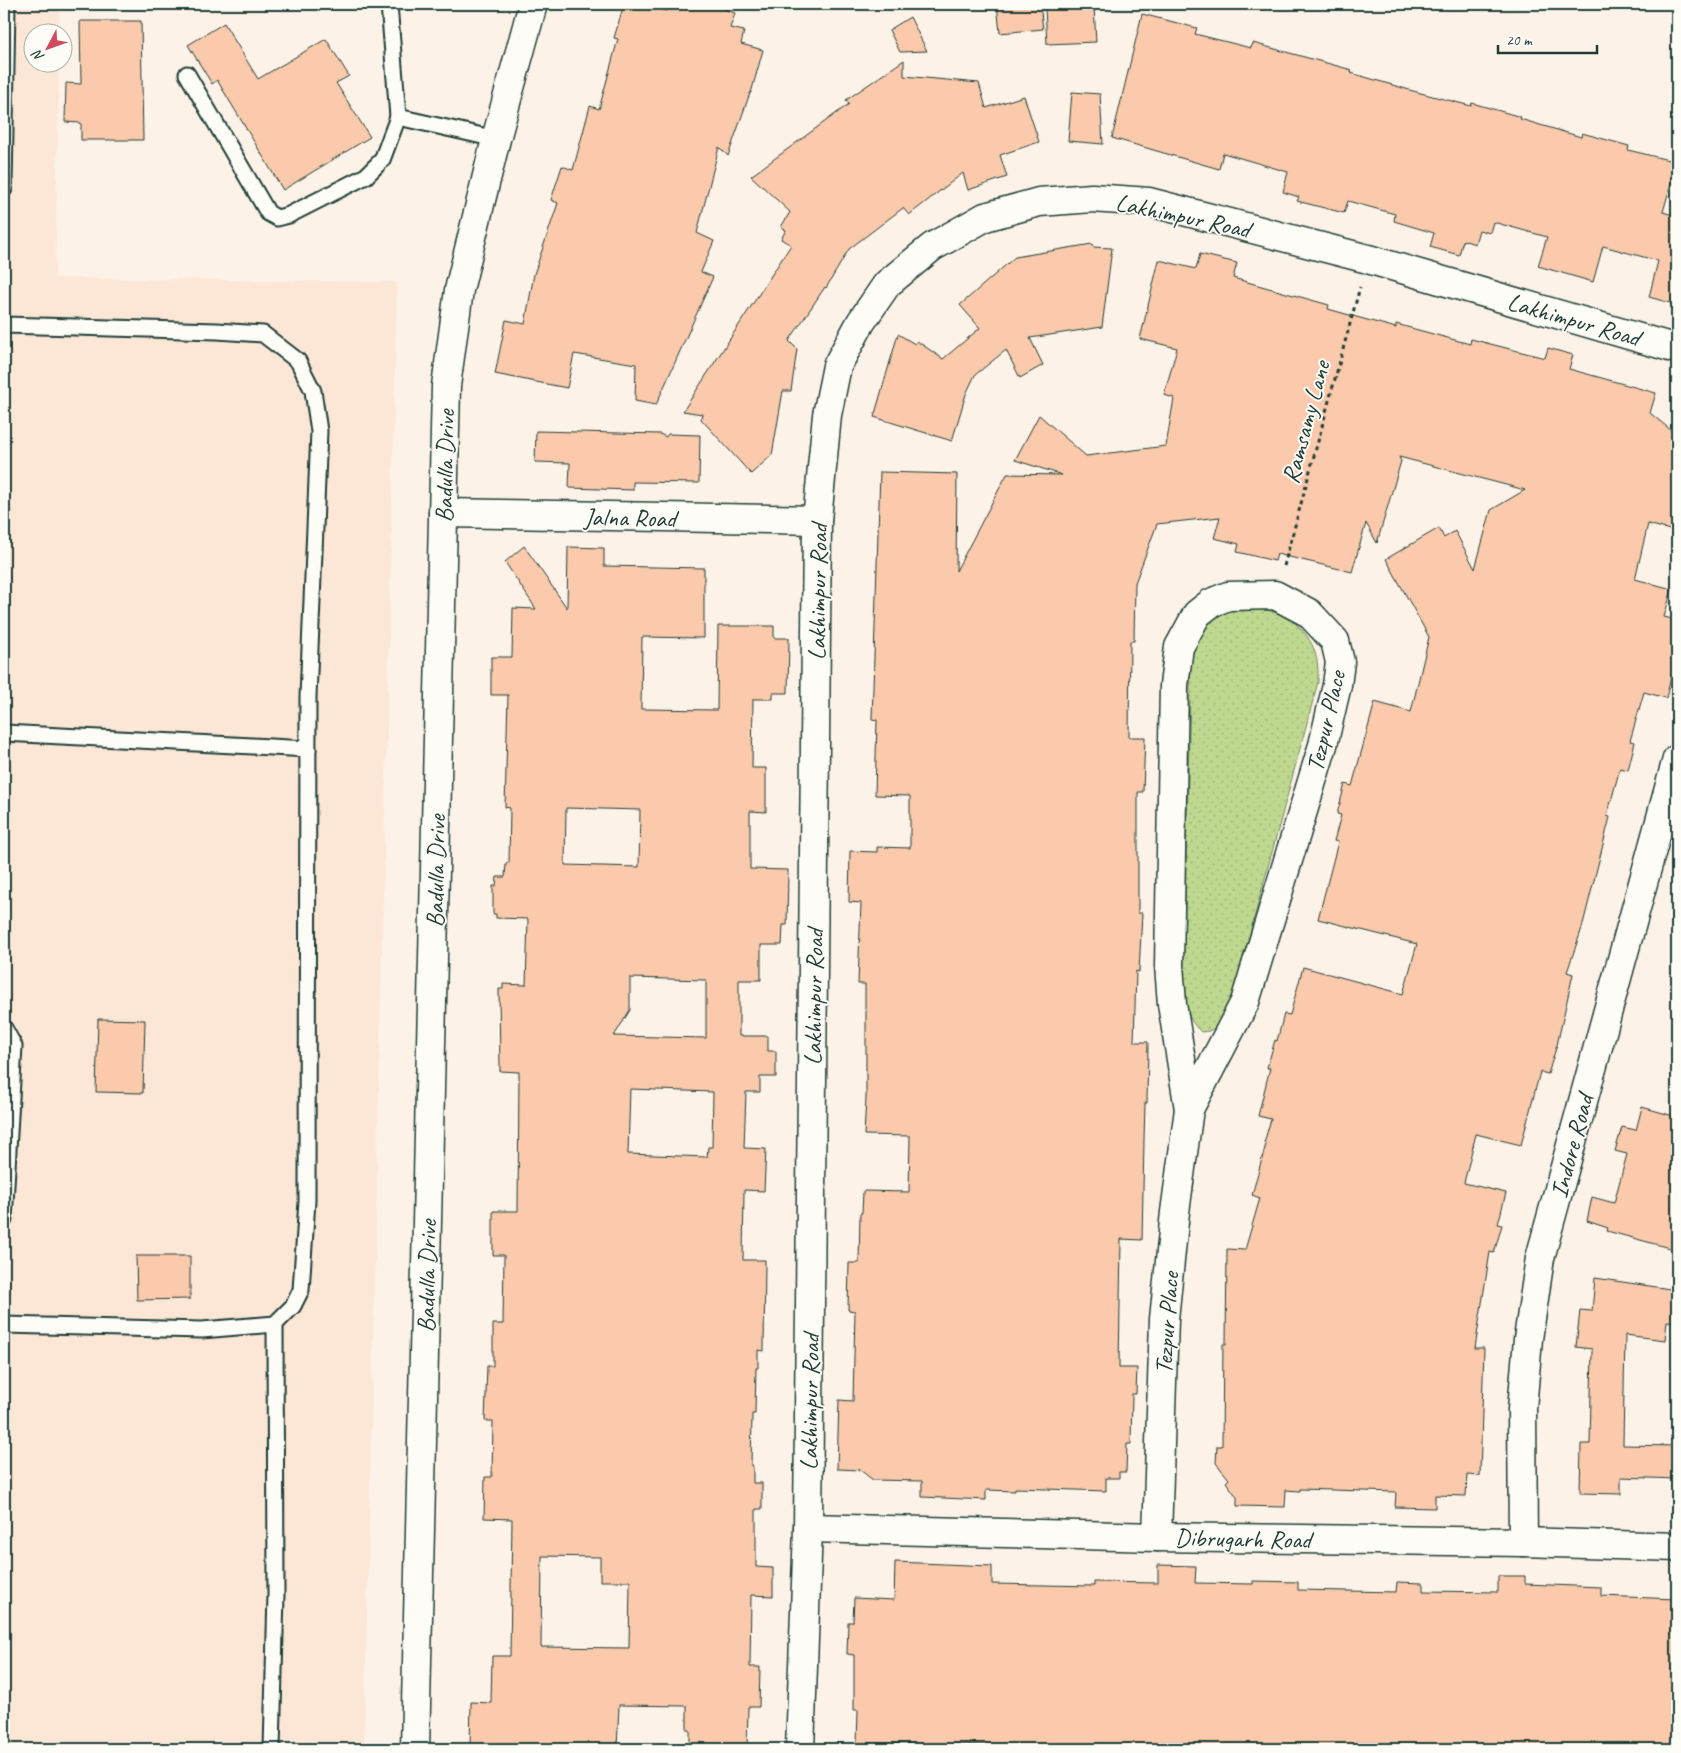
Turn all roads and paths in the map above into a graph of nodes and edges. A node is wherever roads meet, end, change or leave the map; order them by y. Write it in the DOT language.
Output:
graph roads {
  1 [pos="7,4"];
  2 [pos="389,4"];
  3 [pos="533,4"];
  4 [pos="187,74"];
  5 [pos="398,117"];
  6 [pos="496,139"];
  7 [pos="4,189"];
  8 [pos="1368,259"];
  9 [pos="4,325"];
  10 [pos="1677,350"];
  11 [pos="443,513"];
  12 [pos="817,520"];
  13 [pos="1275,595"];
  14 [pos="4,733"];
  15 [pos="308,749"];
  16 [pos="1677,759"];
  17 [pos="4,1028"];
  18 [pos="1189,1110"];
  19 [pos="4,1220"];
  20 [pos="275,1324"];
  21 [pos="4,1326"];
  22 [pos="808,1528"];
  23 [pos="1157,1537"];
  24 [pos="1523,1542"];
  25 [pos="1677,1548"];
  26 [pos="272,1749"];
  27 [pos="415,1749"];
  28 [pos="800,1749"];
  1 -- 7 [label="lane"];
  2 -- 5 [label="lane"];
  3 -- 6 [label="street, Badulla Drive"];
  4 -- 5 [label="lane"];
  5 -- 6 [label="lane"];
  6 -- 11 [label="street, Badulla Drive"];
  8 -- 10 [label="street, Lakhimpur Road"];
  8 -- 12 [label="street, Lakhimpur Road"];
  8 -- 13 [label="path, Ramsamy Lane"];
  9 -- 15 [label="lane"];
  11 -- 12 [label="street, Jalna Road"];
  11 -- 27 [label="street, Badulla Drive"];
  12 -- 22 [label="street, Lakhimpur Road"];
  13 -- 18 [label="street, Tezpur Place"];
  13 -- 18 [label="street, Tezpur Place"];
  14 -- 15 [label="lane"];
  15 -- 20 [label="lane"];
  16 -- 24 [label="street, Indore Road"];
  17 -- 19 [label="lane"];
  18 -- 23 [label="street, Tezpur Place"];
  20 -- 21 [label="lane"];
  20 -- 26 [label="lane"];
  22 -- 23 [label="street, Dibrugarh Road"];
  22 -- 28 [label="street, Lakhimpur Road"];
  23 -- 24 [label="street, Dibrugarh Road"];
  24 -- 25 [label="street, Dibrugarh Road"];
}
